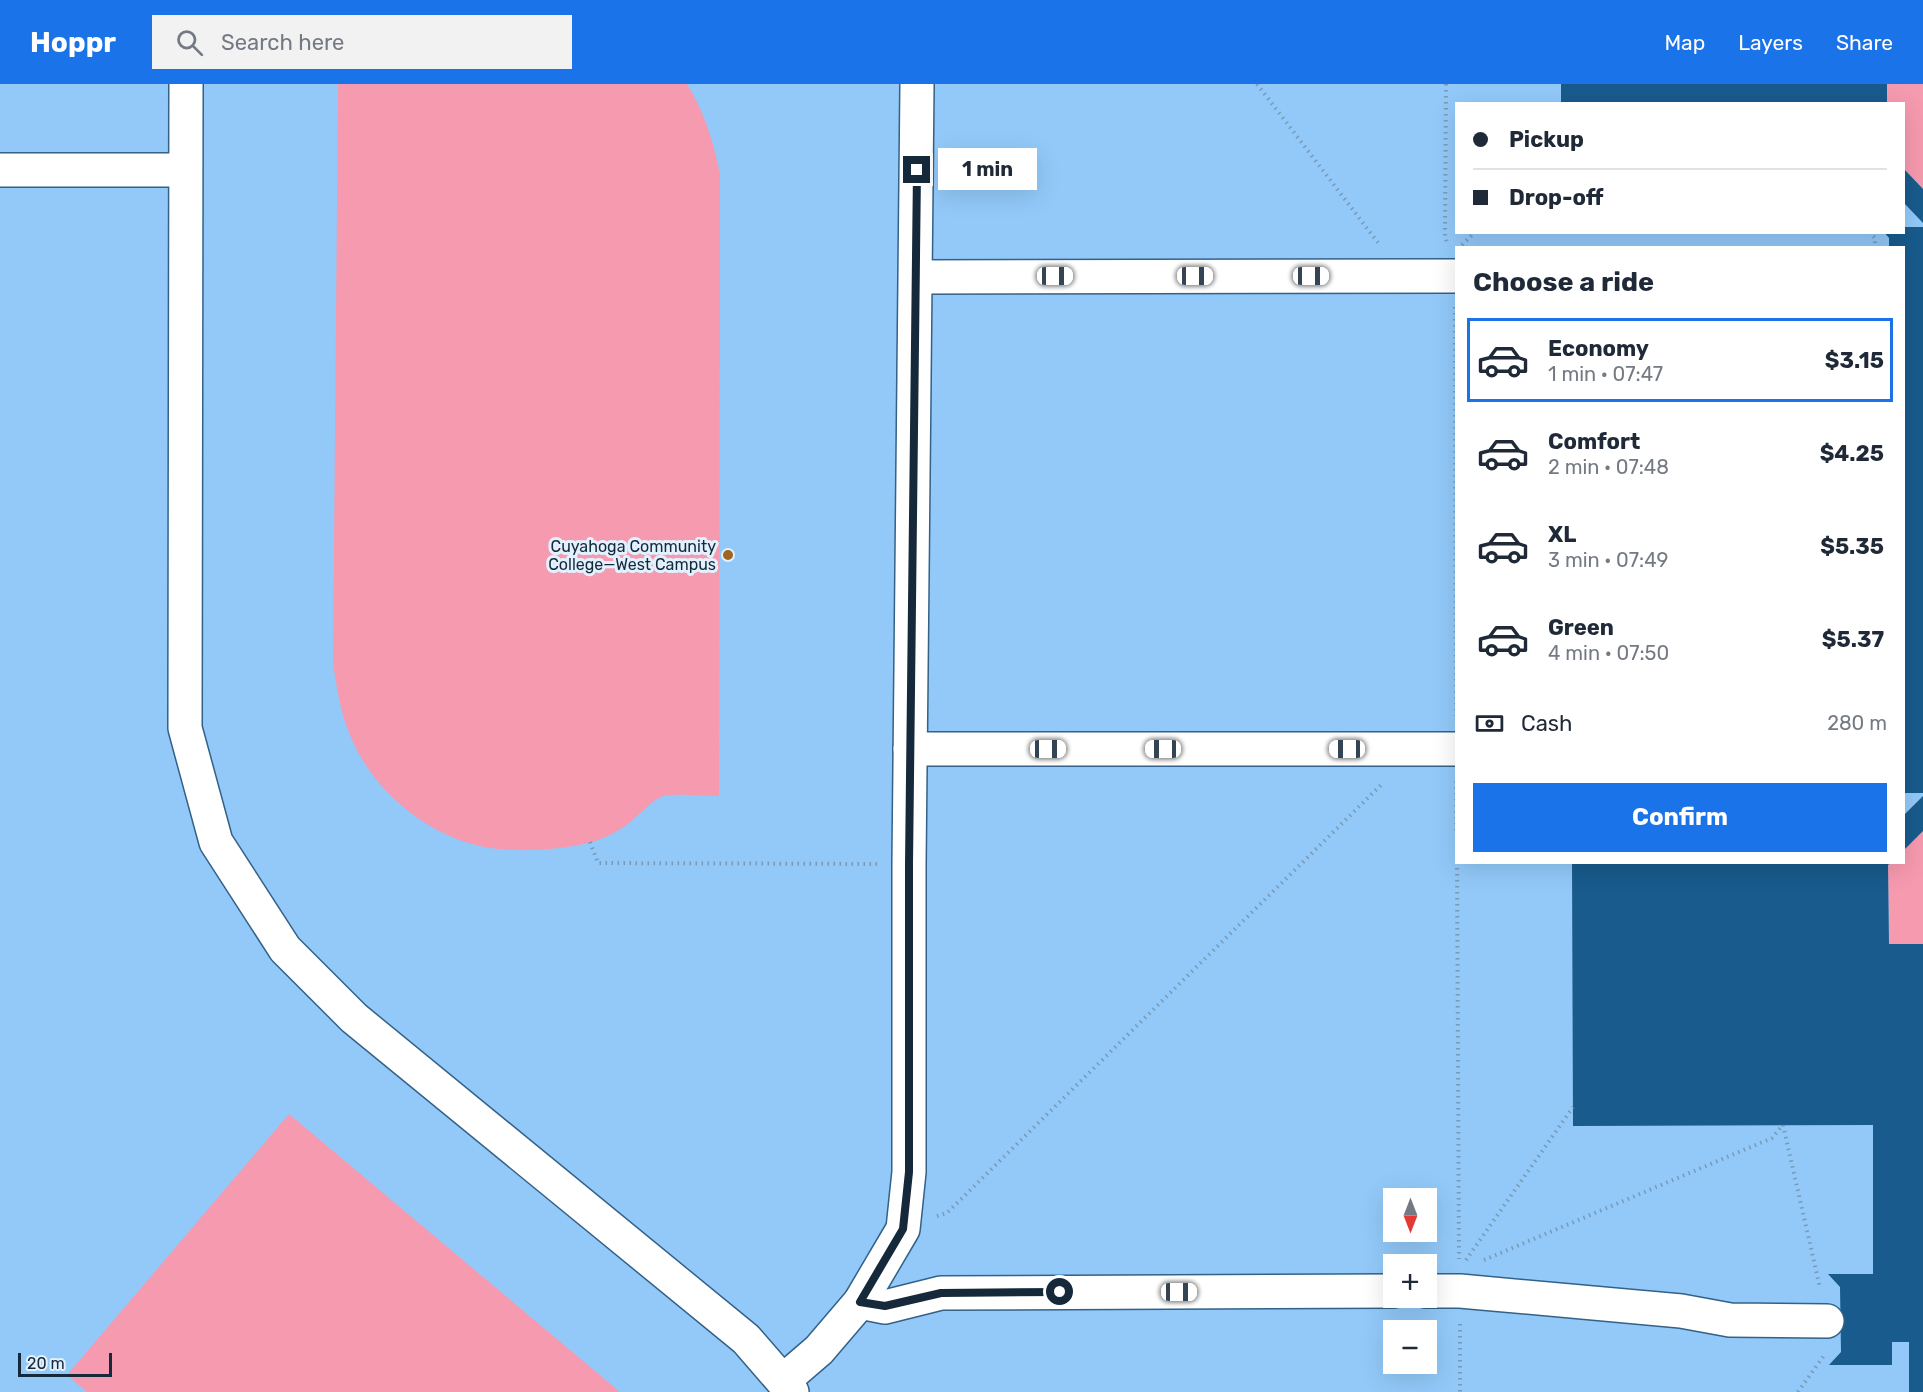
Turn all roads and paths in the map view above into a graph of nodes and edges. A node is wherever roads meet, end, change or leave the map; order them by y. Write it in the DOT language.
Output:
graph roads {
  1 [pos="186,84"];
  2 [pos="917,84"];
  3 [pos="1257,84"];
  4 [pos="1446,84"];
  5 [pos="0,170"];
  6 [pos="185,170"];
  7 [pos="1455,261"];
  8 [pos="1455,266"];
  9 [pos="1404,276"];
  10 [pos="916,277"];
  11 [pos="910,749"];
  12 [pos="1416,749"];
  13 [pos="1455,749"];
  14 [pos="590,842"];
  15 [pos="909,864"];
  16 [pos="1457,864"];
  17 [pos="1573,1107"];
  18 [pos="903,1229"];
  19 [pos="1459,1281"];
  20 [pos="1437,1288"];
  21 [pos="1383,1291"];
  22 [pos="860,1302"];
  23 [pos="1827,1321"];
  24 [pos="788,1387"];
  25 [pos="1460,1392"];
  26 [pos="1798,1392"];
  1 -- 6 [label="lane"];
  2 -- 10 [label="lane"];
  3 -- 9 [label="path"];
  4 -- 7 [label="path"];
  5 -- 6 [label="lane"];
  6 -- 24 [label="lane"];
  8 -- 9 [label="lane"];
  9 -- 10 [label="lane"];
  10 -- 11 [label="lane"];
  11 -- 12 [label="lane"];
  11 -- 15 [label="lane"];
  12 -- 13 [label="lane"];
  12 -- 18 [label="path"];
  14 -- 15 [label="path"];
  15 -- 18 [label="lane"];
  16 -- 19 [label="path"];
  17 -- 19 [label="path"];
  18 -- 22 [label="lane"];
  19 -- 20 [label="lane"];
  19 -- 23 [label="lane"];
  19 -- 23 [label="path"];
  19 -- 25 [label="path"];
  21 -- 22 [label="lane"];
  22 -- 24 [label="lane"];
  23 -- 26 [label="path"];
}
